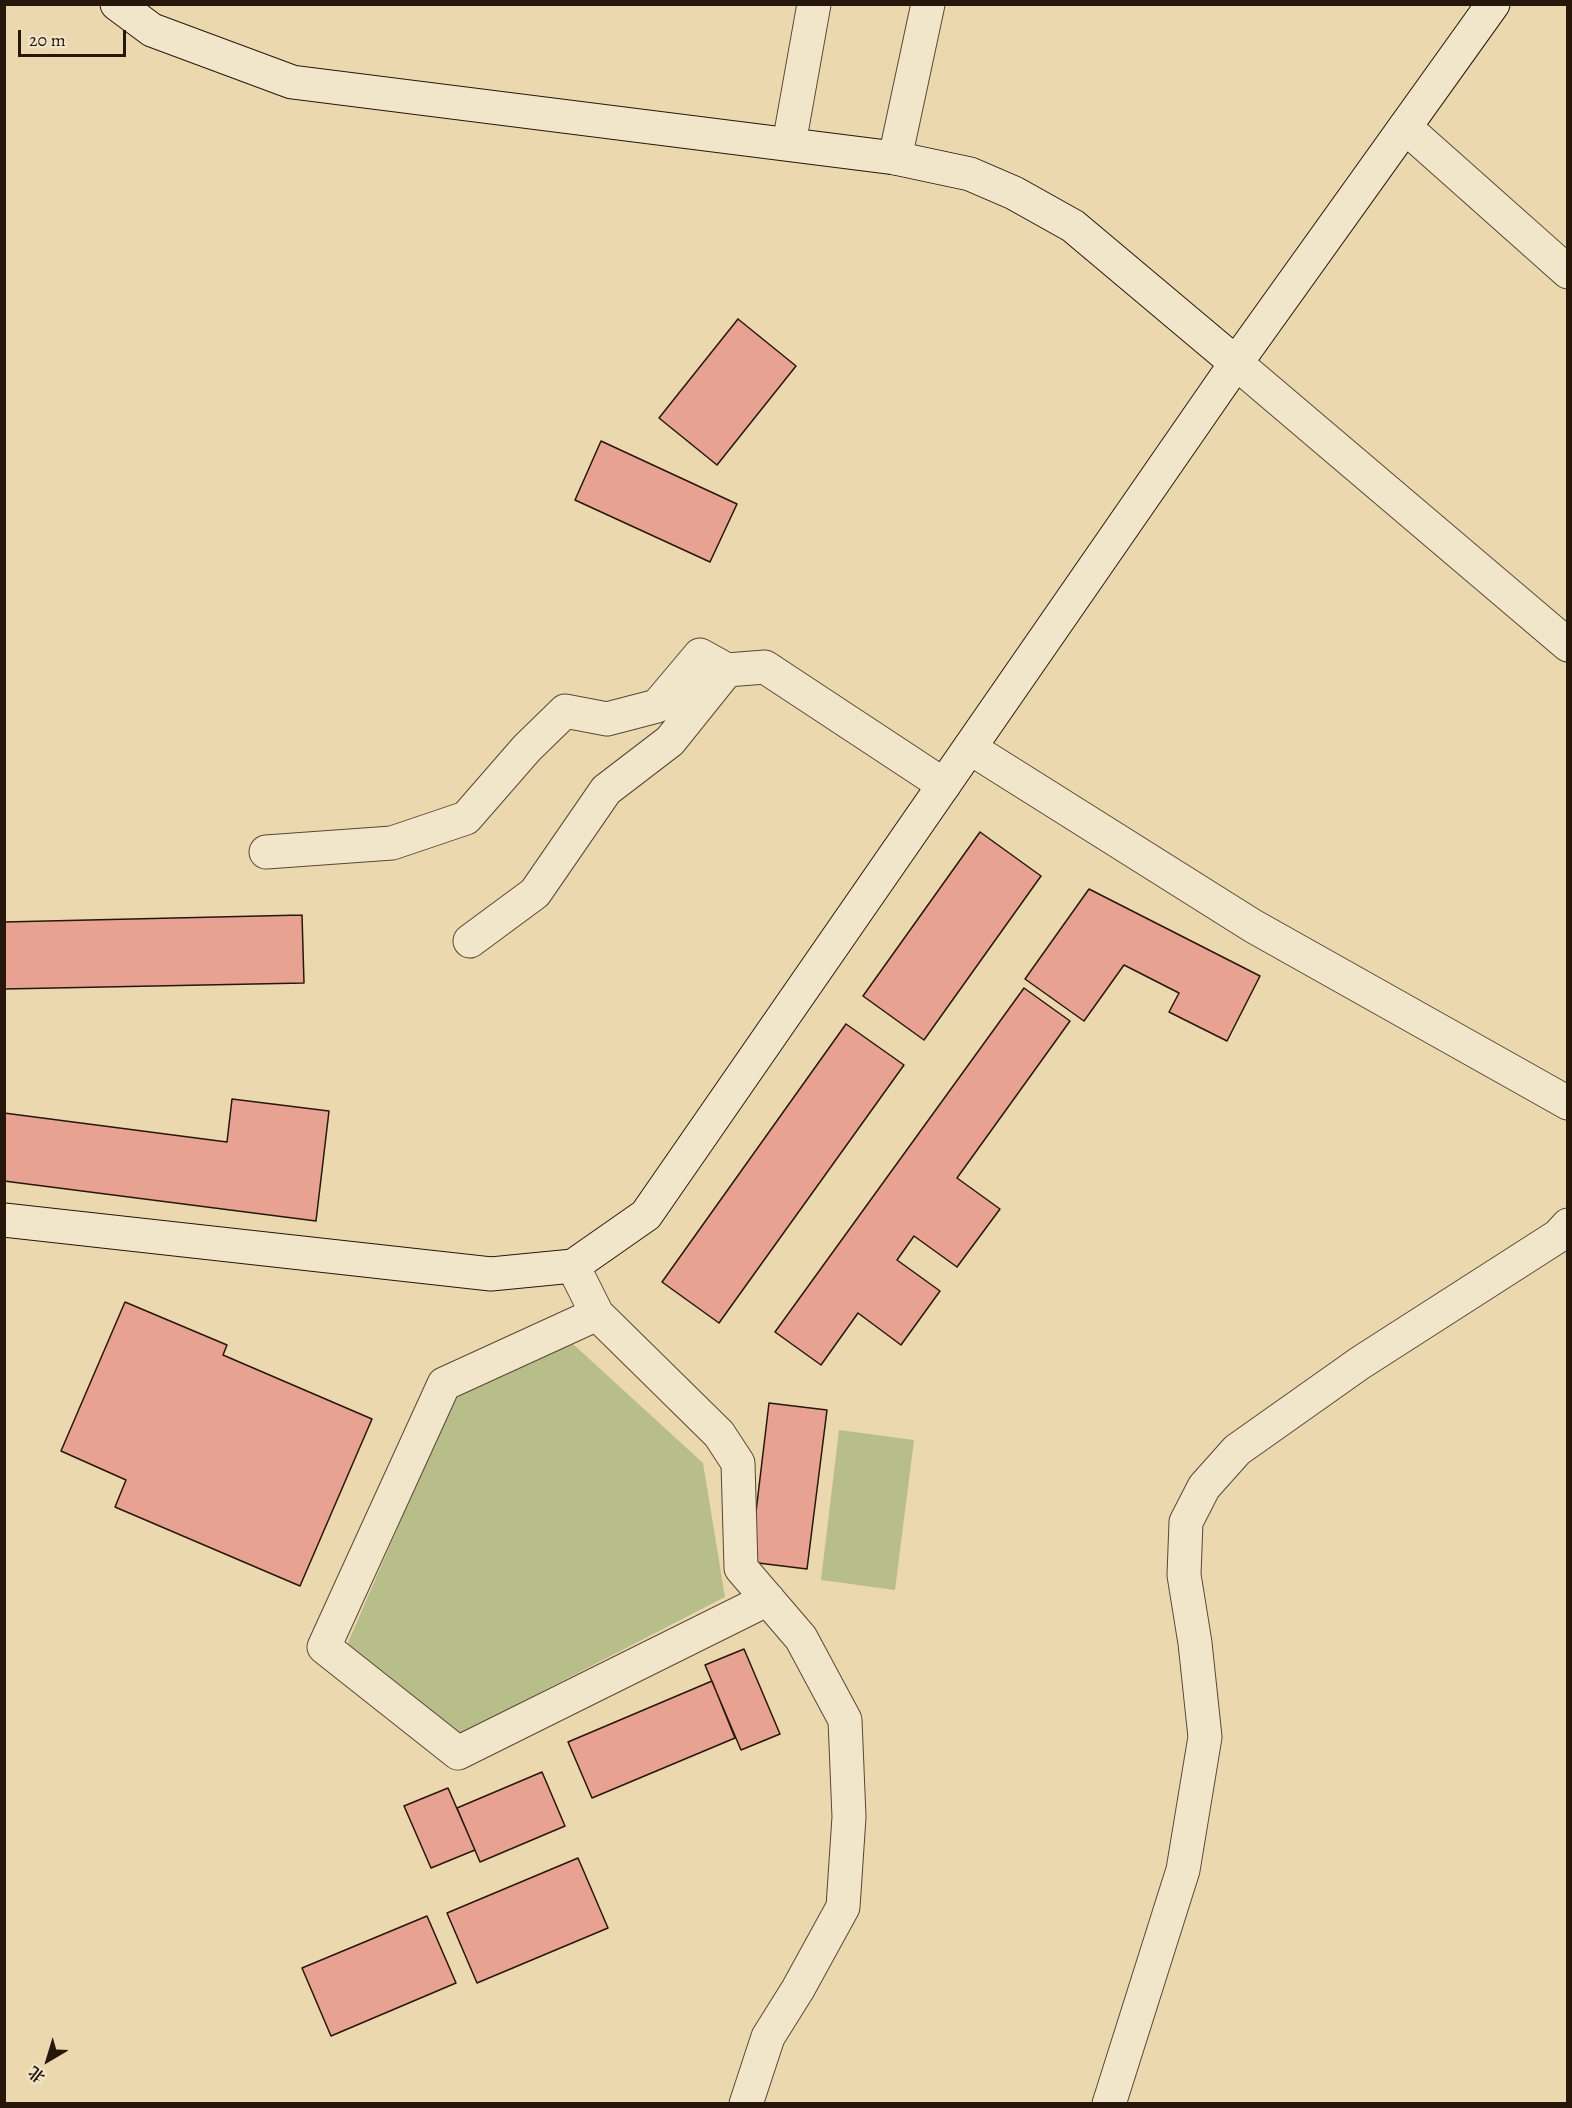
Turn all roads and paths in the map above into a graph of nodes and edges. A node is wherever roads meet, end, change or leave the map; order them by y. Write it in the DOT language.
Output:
graph roads {
  1 [pos="117,4"];
  2 [pos="814,4"];
  3 [pos="928,4"];
  4 [pos="1493,4"];
  5 [pos="1406,127"];
  6 [pos="789,144"];
  7 [pos="895,158"];
  8 [pos="1568,272"];
  9 [pos="1236,363"];
  10 [pos="1568,645"];
  11 [pos="727,670"];
  12 [pos="970,747"];
  13 [pos="944,785"];
  14 [pos="266,852"];
  15 [pos="470,941"];
  16 [pos="1568,1103"];
  17 [pos="4,1220"];
  18 [pos="1568,1225"];
  19 [pos="573,1266"];
  20 [pos="597,1314"];
  21 [pos="768,1599"];
  22 [pos="746,2103"];
  23 [pos="1109,2103"];
  1 -- 6 [label="street"];
  2 -- 6 [label="street"];
  3 -- 7 [label="street"];
  4 -- 5 [label="street"];
  5 -- 8 [label="street"];
  5 -- 9 [label="street"];
  6 -- 7 [label="street"];
  7 -- 9 [label="street"];
  9 -- 10 [label="street"];
  9 -- 12 [label="street"];
  11 -- 13 [label="street"];
  11 -- 14 [label="street"];
  11 -- 15 [label="street"];
  12 -- 13 [label="street"];
  12 -- 16 [label="street"];
  13 -- 19 [label="street"];
  17 -- 19 [label="street"];
  18 -- 23 [label="street"];
  19 -- 20 [label="street"];
  20 -- 21 [label="street"];
  20 -- 21 [label="street"];
  21 -- 22 [label="street"];
}
